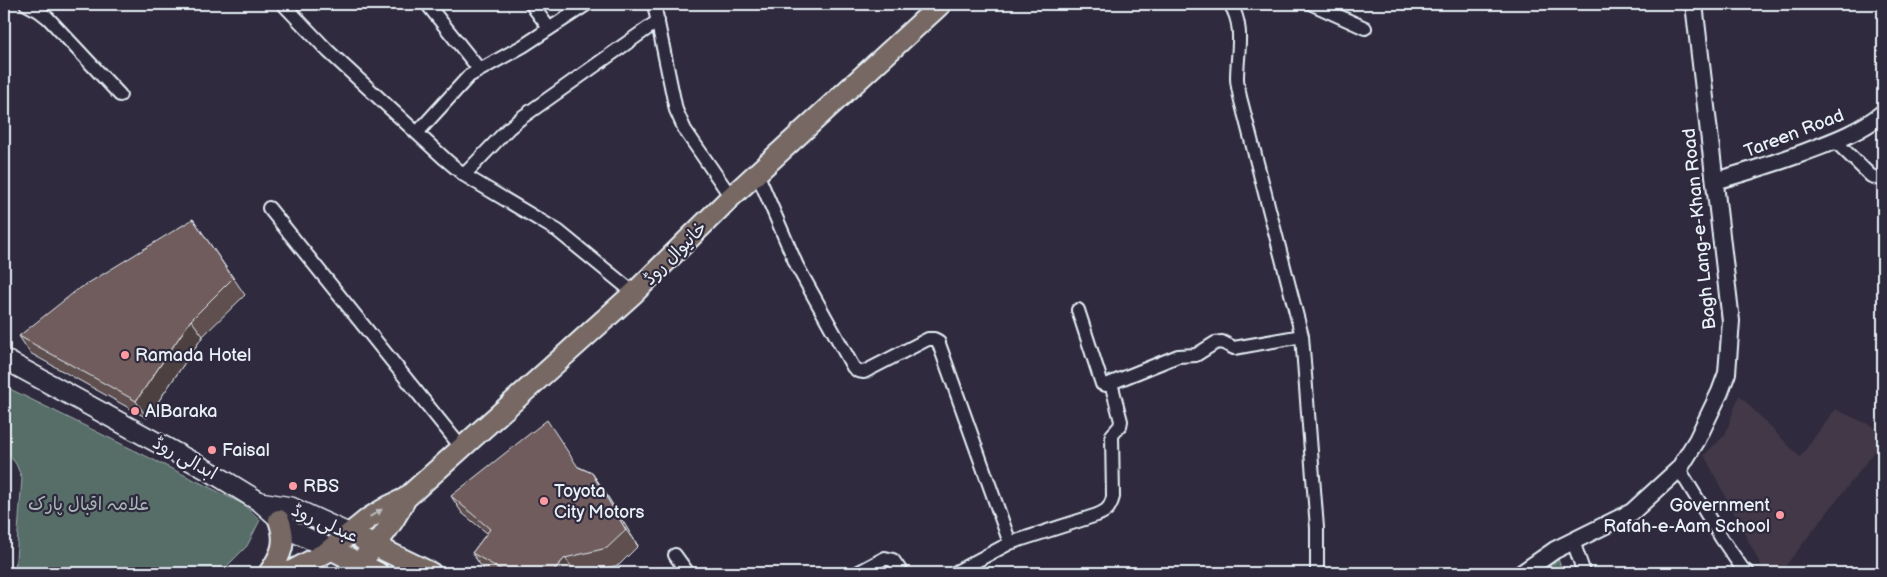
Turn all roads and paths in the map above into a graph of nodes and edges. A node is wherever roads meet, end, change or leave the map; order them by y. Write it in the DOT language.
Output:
graph roads {
  1 [pos="26,4"];
  2 [pos="283,4"];
  3 [pos="428,4"];
  4 [pos="531,4"];
  5 [pos="587,4"];
  6 [pos="654,4"];
  7 [pos="941,4"];
  8 [pos="1230,4"];
  9 [pos="1312,4"];
  10 [pos="1694,4"];
  11 [pos="658,21"];
  12 [pos="549,28"];
  13 [pos="1365,28"];
  14 [pos="479,69"];
  15 [pos="120,95"];
  16 [pos="1883,113"];
  17 [pos="418,133"];
  18 [pos="1835,141"];
  19 [pos="757,173"];
  20 [pos="464,175"];
  21 [pos="1883,180"];
  22 [pos="1715,181"];
  23 [pos="731,197"];
  24 [pos="270,208"];
  25 [pos="634,293"];
  26 [pos="1078,310"];
  27 [pos="1302,336"];
  28 [pos="4,358"];
  29 [pos="1111,383"];
  30 [pos="461,447"];
  31 [pos="1679,469"];
  32 [pos="406,498"];
  33 [pos="260,502"];
  34 [pos="279,520"];
  35 [pos="350,534"];
  36 [pos="1573,541"];
  37 [pos="1010,543"];
  38 [pos="374,546"];
  39 [pos="331,549"];
  40 [pos="675,555"];
  41 [pos="353,569"];
  42 [pos="268,573"];
  43 [pos="288,573"];
  44 [pos="378,573"];
  45 [pos="431,573"];
  46 [pos="688,573"];
  47 [pos="857,573"];
  48 [pos="902,573"];
  49 [pos="954,573"];
  50 [pos="1317,573"];
  51 [pos="1522,573"];
  52 [pos="1584,573"];
  53 [pos="1748,573"];
  1 -- 15 [label="street"];
  2 -- 17 [label="street"];
  3 -- 14 [label="street"];
  4 -- 12 [label="street"];
  5 -- 12 [label="street"];
  6 -- 11 [label="street"];
  7 -- 19 [label="main road, خانیوال روڈ"];
  8 -- 27 [label="street"];
  9 -- 13 [label="street"];
  10 -- 22 [label="street, Bagh Lang-e-Khan Road"];
  11 -- 20 [label="street"];
  11 -- 23 [label="street"];
  12 -- 14 [label="street"];
  14 -- 17 [label="street"];
  16 -- 18 [label="street, Tareen Road"];
  17 -- 20 [label="street"];
  18 -- 21 [label="street"];
  18 -- 22 [label="street, Tareen Road"];
  19 -- 23 [label="main road, خانیوال روڈ"];
  19 -- 37 [label="street"];
  20 -- 25 [label="street"];
  22 -- 31 [label="street, Bagh Lang-e-Khan Road"];
  23 -- 25 [label="main road, خانیوال روڈ"];
  24 -- 30 [label="street"];
  25 -- 30 [label="main road, خانیوال روڈ"];
  26 -- 29 [label="street"];
  27 -- 29 [label="street"];
  27 -- 50 [label="street"];
  28 -- 33 [label="main road, ابدالی روڈ"];
  29 -- 37 [label="street"];
  30 -- 32 [label="main road, خانیوال روڈ"];
  31 -- 36 [label="street, Bagh Lang-e-Khan Road"];
  31 -- 53 [label="street"];
  35 -- 32 [label="main road, خانیوال روڈ, one-way"];
  32 -- 38 [label="main road, خانیوال روڈ"];
  33 -- 34 [label="main road, عبدلی روڈ"];
  33 -- 35 [label="main road, عبدلی روڈ"];
  34 -- 39 [label="main road, عبدلی روڈ"];
  34 -- 42 [label="main road"];
  35 -- 38 [label="main road, عبدلی روڈ"];
  35 -- 39 [label="main road, خانیوال روڈ"];
  36 -- 51 [label="street"];
  36 -- 52 [label="street"];
  37 -- 49 [label="street"];
  38 -- 41 [label="main road, خانیوال روڈ"];
  38 -- 45 [label="main road, عبدلی روڈ"];
  39 -- 41 [label="main road, عبدلی روڈ"];
  39 -- 43 [label="main road, خانیوال روڈ"];
  40 -- 46 [label="street"];
  41 -- 44 [label="main road, عبدلی روڈ"];
  47 -- 48 [label="street"];
}
